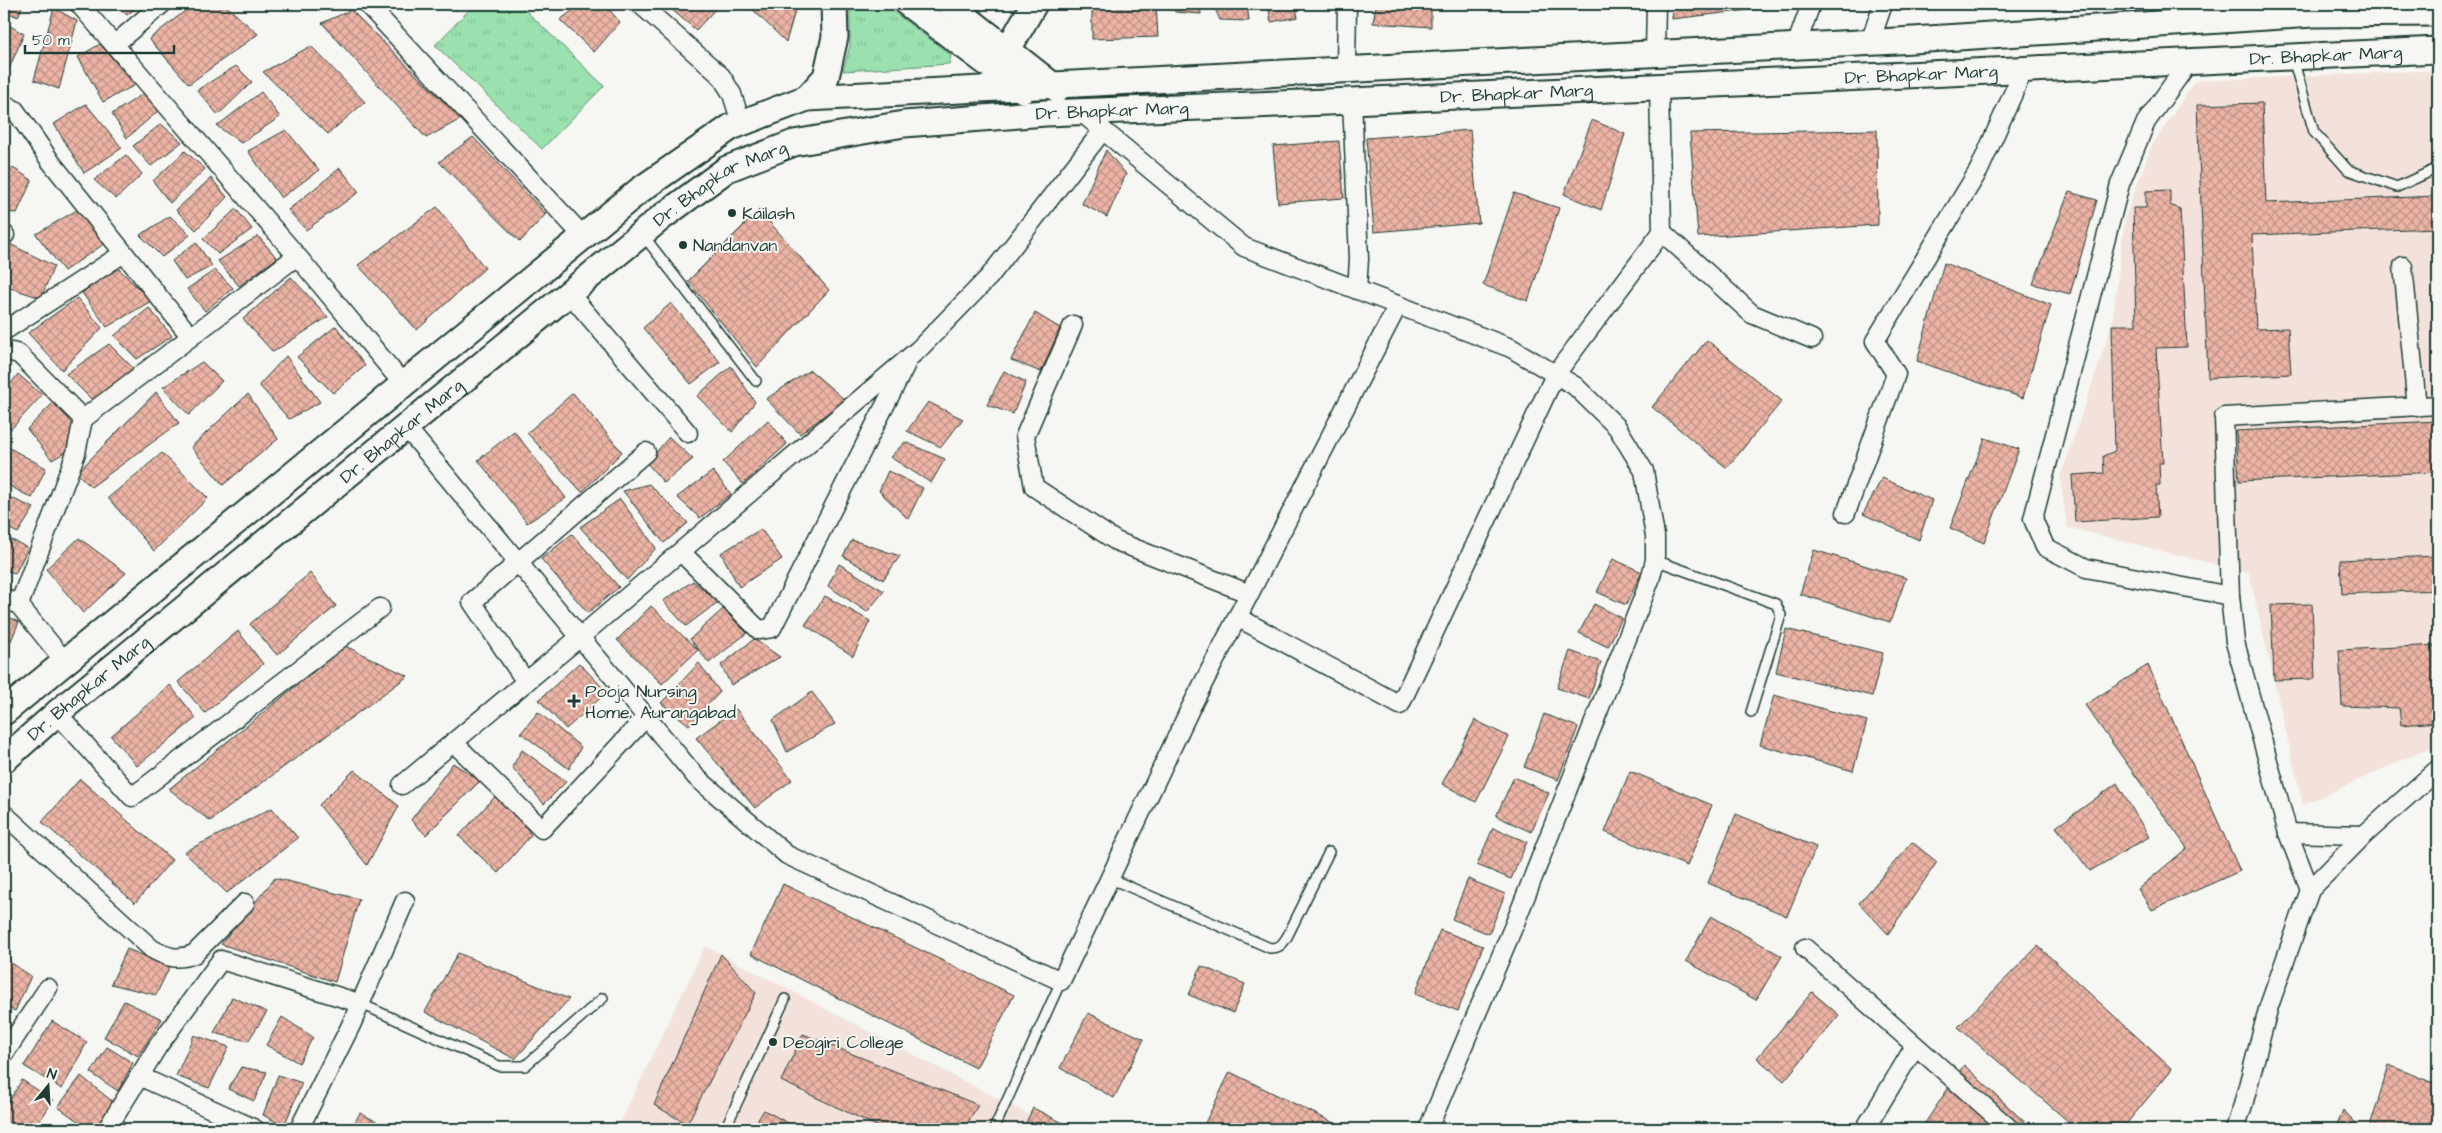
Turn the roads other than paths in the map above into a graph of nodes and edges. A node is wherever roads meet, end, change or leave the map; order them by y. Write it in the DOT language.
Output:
graph roads {
  1 [pos="79,4"];
  2 [pos="162,4"];
  3 [pos="367,4"];
  4 [pos="640,4"];
  5 [pos="834,4"];
  6 [pos="908,4"];
  7 [pos="949,4"];
  8 [pos="1034,4"];
  9 [pos="1347,4"];
  10 [pos="1656,4"];
  11 [pos="1810,4"];
  12 [pos="1883,4"];
  13 [pos="2313,9"];
  14 [pos="2438,13"];
  15 [pos="1870,42"];
  16 [pos="114,44"];
  17 [pos="1796,46"];
  18 [pos="2438,50"];
  19 [pos="1655,53"];
  20 [pos="2292,57"];
  21 [pos="1002,61"];
  22 [pos="2189,62"];
  23 [pos="1346,69"];
  24 [pos="2024,69"];
  25 [pos="1054,86"];
  26 [pos="1019,87"];
  27 [pos="1659,87"];
  28 [pos="807,98"];
  29 [pos="1352,102"];
  30 [pos="4,104"];
  31 [pos="1081,112"];
  32 [pos="1046,113"];
  33 [pos="741,123"];
  34 [pos="1103,130"];
  35 [pos="2438,168"];
  36 [pos="1662,232"];
  37 [pos="642,233"];
  38 [pos="583,236"];
  39 [pos="124,253"];
  40 [pos="297,256"];
  41 [pos="2403,266"];
  42 [pos="1357,290"];
  43 [pos="569,293"];
  44 [pos="1398,305"];
  45 [pos="483,319"];
  46 [pos="1073,325"];
  47 [pos="4,331"];
  48 [pos="190,337"];
  49 [pos="1812,339"];
  50 [pos="506,345"];
  51 [pos="4,350"];
  52 [pos="909,358"];
  53 [pos="1555,375"];
  54 [pos="756,381"];
  55 [pos="404,385"];
  56 [pos="2438,405"];
  57 [pos="2417,406"];
  58 [pos="83,419"];
  59 [pos="406,427"];
  60 [pos="688,433"];
  61 [pos="646,452"];
  62 [pos="1846,513"];
  63 [pos="681,552"];
  64 [pos="1655,560"];
  65 [pos="517,562"];
  66 [pos="1250,594"];
  67 [pos="2230,596"];
  68 [pos="11,601"];
  69 [pos="380,608"];
  70 [pos="1237,617"];
  71 [pos="580,637"];
  72 [pos="66,663"];
  73 [pos="526,682"];
  74 [pos="4,712"];
  75 [pos="1751,712"];
  76 [pos="57,713"];
  77 [pos="646,718"];
  78 [pos="454,742"];
  79 [pos="4,760"];
  80 [pos="2438,769"];
  81 [pos="402,785"];
  82 [pos="4,814"];
  83 [pos="2288,834"];
  84 [pos="2364,835"];
  85 [pos="1329,852"];
  86 [pos="1109,878"];
  87 [pos="2310,890"];
  88 [pos="405,901"];
  89 [pos="245,903"];
  90 [pos="1805,948"];
  91 [pos="1061,981"];
  92 [pos="48,988"];
  93 [pos="603,998"];
  94 [pos="785,999"];
  95 [pos="359,1003"];
  96 [pos="1915,1046"];
  97 [pos="4,1054"];
  98 [pos="139,1076"];
  99 [pos="2244,1105"];
  100 [pos="107,1129"];
  101 [pos="255,1129"];
  102 [pos="298,1129"];
  103 [pos="725,1129"];
  104 [pos="994,1129"];
  105 [pos="1428,1129"];
  106 [pos="1865,1129"];
  107 [pos="2010,1129"];
  108 [pos="2221,1129"];
  109 [pos="2235,1129"];
  1 -- 16 [label="street"];
  2 -- 16 [label="street"];
  3 -- 38 [label="street"];
  4 -- 33 [label="street"];
  5 -- 28 [label="main road"];
  6 -- 21 [label="main road"];
  7 -- 21 [label="main road"];
  8 -- 21 [label="main road"];
  9 -- 23 [label="street"];
  10 -- 19 [label="street"];
  11 -- 17 [label="street"];
  12 -- 15 [label="street"];
  13 -- 14 [label="main road, Dr. Bhapkar Marg"];
  13 -- 15 [label="main road, Dr. Bhapkar Marg"];
  15 -- 17 [label="main road, Dr. Bhapkar Marg"];
  16 -- 40 [label="street"];
  17 -- 19 [label="main road, Dr. Bhapkar Marg"];
  18 -- 20 [label="main road, Dr. Bhapkar Marg"];
  19 -- 23 [label="main road, Dr. Bhapkar Marg"];
  20 -- 22 [label="main road, Dr. Bhapkar Marg"];
  20 -- 35 [label="lane"];
  21 -- 25 [label="main road"];
  21 -- 26 [label="main road"];
  22 -- 24 [label="main road, Dr. Bhapkar Marg"];
  22 -- 67 [label="street"];
  23 -- 25 [label="main road, Dr. Bhapkar Marg"];
  24 -- 27 [label="main road, Dr. Bhapkar Marg"];
  24 -- 62 [label="street"];
  25 -- 26 [label="main road, Dr. Bhapkar Marg"];
  25 -- 31 [label="main road"];
  26 -- 28 [label="main road, Dr. Bhapkar Marg"];
  26 -- 32 [label="main road"];
  27 -- 29 [label="main road, Dr. Bhapkar Marg"];
  27 -- 36 [label="street"];
  28 -- 33 [label="main road, Dr. Bhapkar Marg"];
  29 -- 31 [label="main road, Dr. Bhapkar Marg"];
  29 -- 42 [label="street"];
  30 -- 39 [label="street"];
  31 -- 32 [label="main road, Dr. Bhapkar Marg"];
  31 -- 34 [label="street"];
  32 -- 37 [label="main road, Dr. Bhapkar Marg"];
  33 -- 38 [label="main road, Dr. Bhapkar Marg"];
  34 -- 42 [label="street"];
  34 -- 52 [label="street"];
  36 -- 49 [label="street"];
  36 -- 53 [label="street"];
  37 -- 43 [label="main road, Dr. Bhapkar Marg"];
  37 -- 54 [label="lane"];
  38 -- 45 [label="main road, Dr. Bhapkar Marg"];
  39 -- 47 [label="street"];
  39 -- 48 [label="street"];
  40 -- 48 [label="street"];
  40 -- 55 [label="street"];
  41 -- 57 [label="street"];
  42 -- 44 [label="street"];
  43 -- 50 [label="main road, Dr. Bhapkar Marg"];
  43 -- 60 [label="street"];
  44 -- 53 [label="street"];
  44 -- 66 [label="street"];
  45 -- 50 [label="main road"];
  45 -- 55 [label="main road, Dr. Bhapkar Marg"];
  46 -- 66 [label="street"];
  48 -- 58 [label="street"];
  50 -- 59 [label="main road, Dr. Bhapkar Marg"];
  51 -- 58 [label="street"];
  52 -- 63 [label="street"];
  52 -- 63 [label="street"];
  53 -- 64 [label="street"];
  53 -- 70 [label="street"];
  55 -- 72 [label="main road, Dr. Bhapkar Marg"];
  56 -- 57 [label="street"];
  57 -- 67 [label="street"];
  58 -- 68 [label="street"];
  59 -- 65 [label="street"];
  59 -- 76 [label="main road, Dr. Bhapkar Marg"];
  61 -- 65 [label="street"];
  63 -- 71 [label="street"];
  64 -- 75 [label="lane"];
  64 -- 105 [label="street"];
  65 -- 71 [label="street"];
  65 -- 73 [label="street"];
  66 -- 70 [label="street"];
  67 -- 83 [label="street"];
  68 -- 72 [label="street"];
  69 -- 76 [label="street"];
  70 -- 86 [label="street"];
  71 -- 73 [label="street"];
  71 -- 77 [label="street"];
  72 -- 74 [label="main road, Dr. Bhapkar Marg"];
  73 -- 78 [label="street"];
  76 -- 79 [label="main road, Dr. Bhapkar Marg"];
  77 -- 78 [label="street"];
  77 -- 91 [label="street"];
  78 -- 81 [label="street"];
  80 -- 84 [label="street"];
  82 -- 89 [label="street"];
  83 -- 84 [label="street"];
  83 -- 87 [label="street"];
  84 -- 87 [label="street"];
  85 -- 86 [label="lane"];
  86 -- 91 [label="street"];
  87 -- 99 [label="street"];
  88 -- 95 [label="street"];
  90 -- 96 [label="street"];
  91 -- 104 [label="lane"];
  92 -- 97 [label="street"];
  93 -- 95 [label="lane"];
  94 -- 103 [label="lane"];
  95 -- 98 [label="street"];
  95 -- 102 [label="street"];
  96 -- 106 [label="street"];
  96 -- 107 [label="street"];
  98 -- 100 [label="street"];
  98 -- 101 [label="street"];
  99 -- 108 [label="street"];
  99 -- 109 [label="street"];
}
